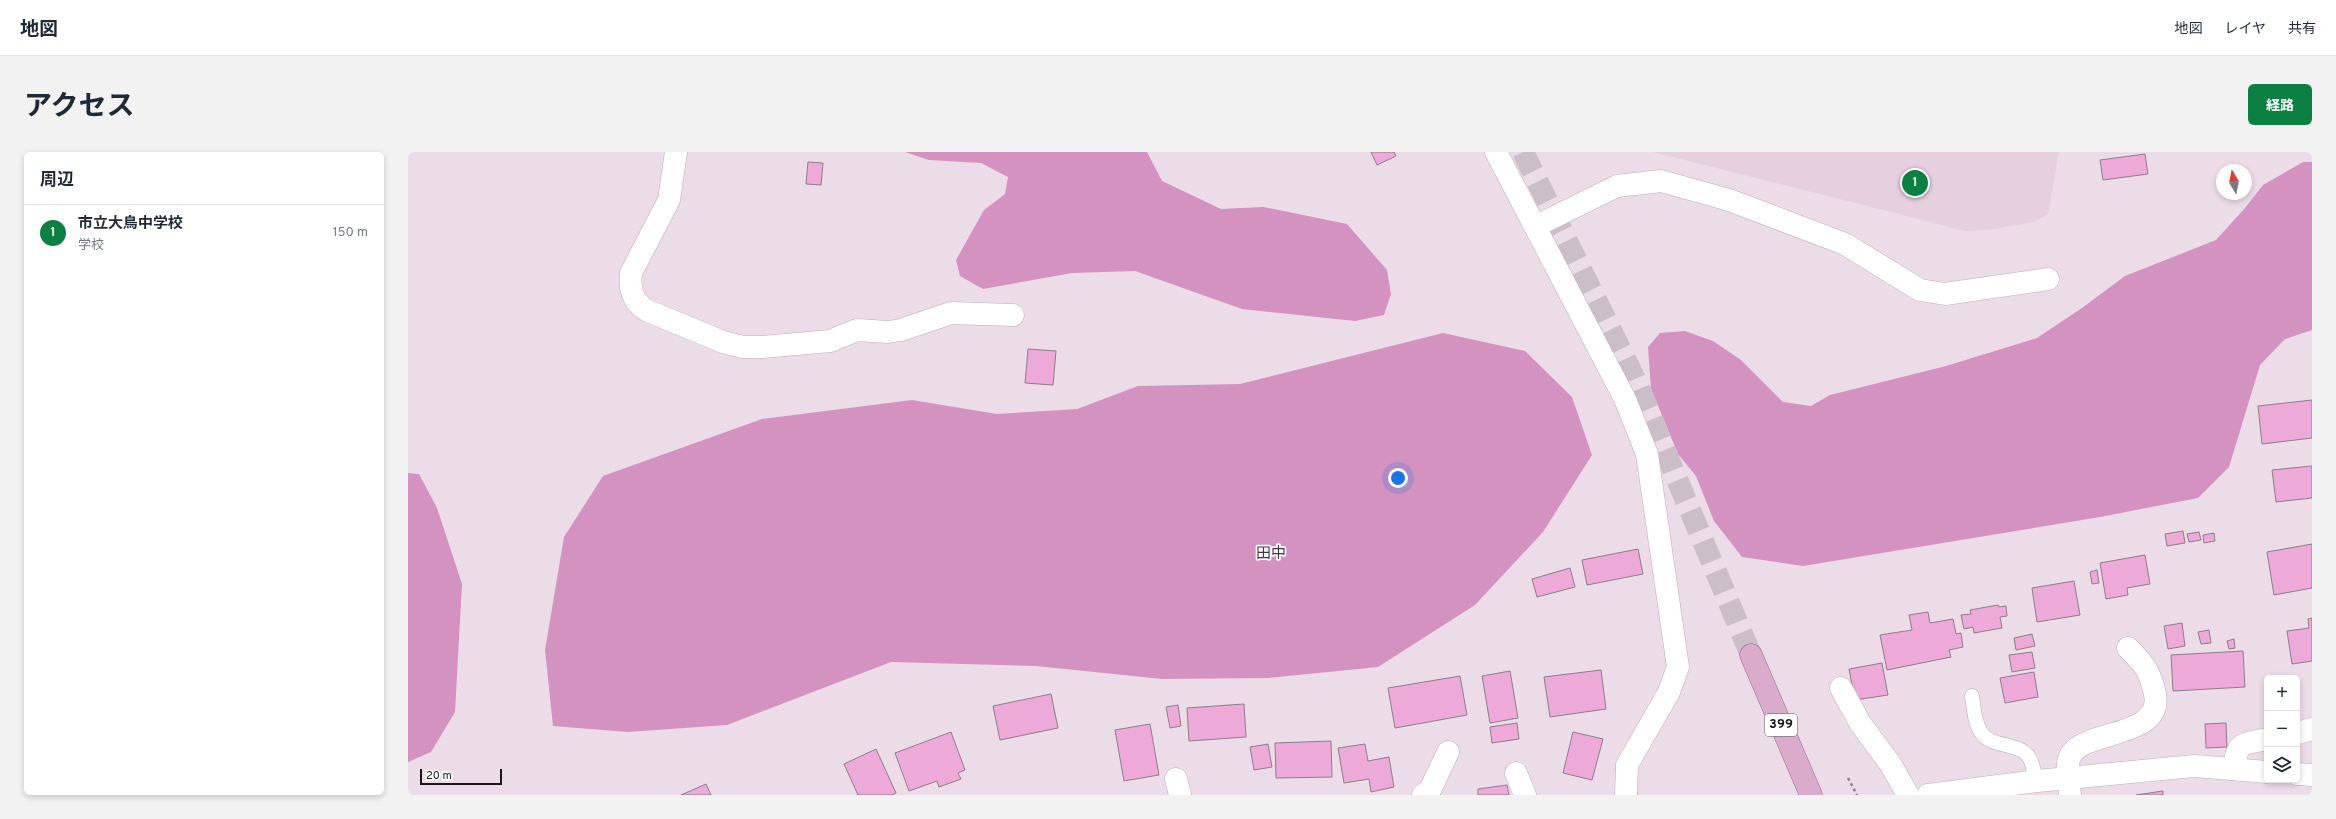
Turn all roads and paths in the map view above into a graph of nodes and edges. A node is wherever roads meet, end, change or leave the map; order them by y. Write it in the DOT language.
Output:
graph roads {
  1 [pos="676,152"];
  2 [pos="1496,152"];
  3 [pos="1536,226"];
  4 [pos="2048,279"];
  5 [pos="1013,315"];
  6 [pos="2128,648"];
  7 [pos="1751,655"];
  8 [pos="1841,688"];
  9 [pos="1972,696"];
  10 [pos="2312,729"];
  11 [pos="2300,732"];
  12 [pos="2264,740"];
  13 [pos="1448,752"];
  14 [pos="2234,769"];
  15 [pos="2264,772"];
  16 [pos="1516,773"];
  17 [pos="2300,774"];
  18 [pos="2312,775"];
  19 [pos="1848,778"];
  20 [pos="2037,781"];
  21 [pos="2069,786"];
  22 [pos="1423,795"];
  23 [pos="1525,795"];
  24 [pos="1626,795"];
  25 [pos="1812,795"];
  26 [pos="1857,795"];
  27 [pos="1908,795"];
  28 [pos="1928,795"];
  1 -- 5 [label="street"];
  2 -- 3 [label="street"];
  3 -- 4 [label="street"];
  3 -- 24 [label="street"];
  6 -- 21 [label="street"];
  7 -- 25 [label="highway, 399"];
  8 -- 27 [label="street"];
  9 -- 20 [label="lane"];
  10 -- 11 [label="street"];
  12 -- 14 [label="street"];
  13 -- 22 [label="street"];
  14 -- 15 [label="street"];
  14 -- 21 [label="street"];
  16 -- 23 [label="street"];
  17 -- 18 [label="street"];
  19 -- 26 [label="path"];
  20 -- 21 [label="street"];
  20 -- 28 [label="street"];
}
